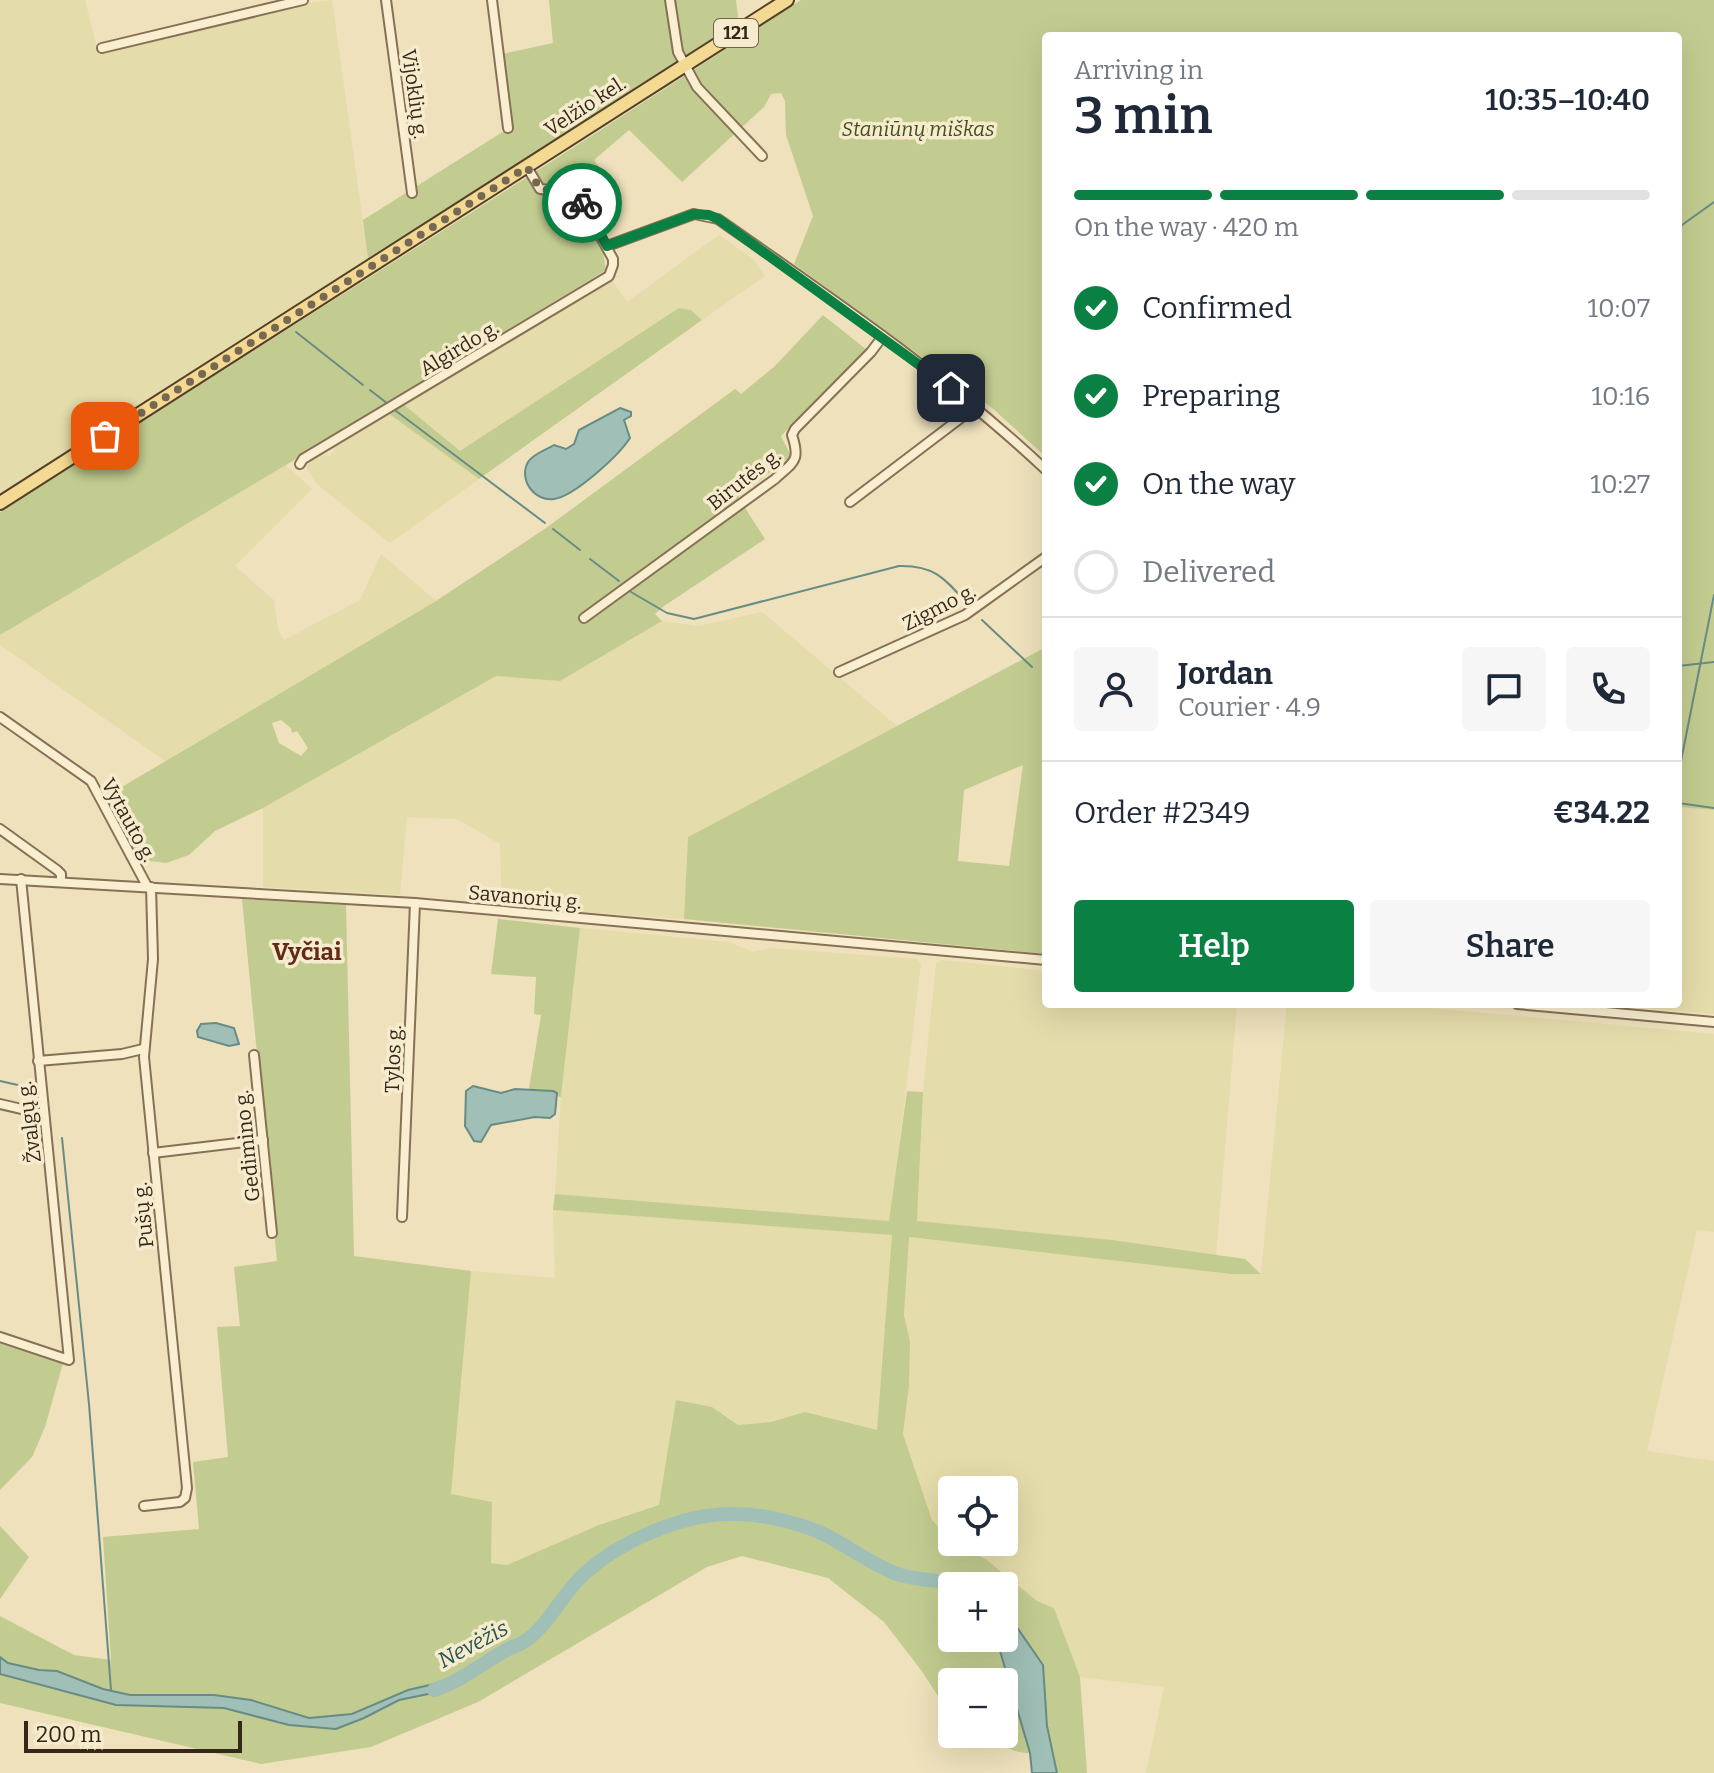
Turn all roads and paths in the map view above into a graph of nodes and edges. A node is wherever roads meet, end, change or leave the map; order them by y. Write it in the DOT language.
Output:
graph roads {
  1 [pos="303,0"];
  2 [pos="386,0"];
  3 [pos="492,0"];
  4 [pos="670,0"];
  5 [pos="787,0"];
  6 [pos="102,48"];
  7 [pos="685,65"];
  8 [pos="508,128"];
  9 [pos="762,156"];
  10 [pos="527,167"];
  11 [pos="412,193"];
  12 [pos="607,246"];
  13 [pos="883,336"];
  14 [pos="974,405"];
  15 [pos="300,464"];
  16 [pos="1042,466"];
  17 [pos="850,502"];
  18 [pos="0,503"];
  19 [pos="1042,560"];
  20 [pos="584,618"];
  21 [pos="839,672"];
  22 [pos="0,717"];
  23 [pos="0,829"];
  24 [pos="0,879"];
  25 [pos="21,879"];
  26 [pos="61,882"];
  27 [pos="149,887"];
  28 [pos="415,903"];
  29 [pos="1042,960"];
  30 [pos="1561,1008"];
  31 [pos="1714,1022"];
  32 [pos="143,1049"];
  33 [pos="254,1055"];
  34 [pos="38,1061"];
  35 [pos="0,1104"];
  36 [pos="43,1114"];
  37 [pos="263,1140"];
  38 [pos="153,1153"];
  39 [pos="402,1217"];
  40 [pos="272,1233"];
  41 [pos="0,1337"];
  42 [pos="144,1506"];
  1 -- 6 [label="street"];
  2 -- 11 [label="street, Vijoklių g."];
  3 -- 8 [label="street"];
  4 -- 7 [label="street"];
  5 -- 7 [label="main road, Velžio kel. / 121"];
  7 -- 9 [label="street"];
  7 -- 10 [label="main road, Velžio kel. / 121"];
  10 -- 12 [label="street"];
  10 -- 18 [label="main road, Velžio kel. / 121"];
  12 -- 13 [label="street"];
  12 -- 15 [label="street, Algirdo g."];
  13 -- 14 [label="street"];
  13 -- 20 [label="street, Birutės g."];
  14 -- 16 [label="street"];
  14 -- 17 [label="street"];
  19 -- 21 [label="street, Zigmo g."];
  22 -- 27 [label="street, Vytauto g."];
  23 -- 26 [label="street"];
  24 -- 25 [label="street, Savanorių g."];
  25 -- 26 [label="street, Savanorių g."];
  25 -- 34 [label="street, Žvalgų g."];
  26 -- 27 [label="street, Savanorių g."];
  27 -- 28 [label="street, Savanorių g."];
  27 -- 32 [label="street, Pušų g."];
  28 -- 29 [label="street, Savanorių g."];
  28 -- 39 [label="street, Tylos g."];
  30 -- 31 [label="street"];
  32 -- 34 [label="street"];
  32 -- 38 [label="street, Pušų g."];
  33 -- 37 [label="street, Gedimino g."];
  34 -- 36 [label="street, Žvalgų g."];
  35 -- 36 [label="street"];
  36 -- 41 [label="street, Žvalgų g."];
  37 -- 38 [label="street"];
  37 -- 40 [label="street, Gedimino g."];
  38 -- 42 [label="street, Pušų g."];
}
